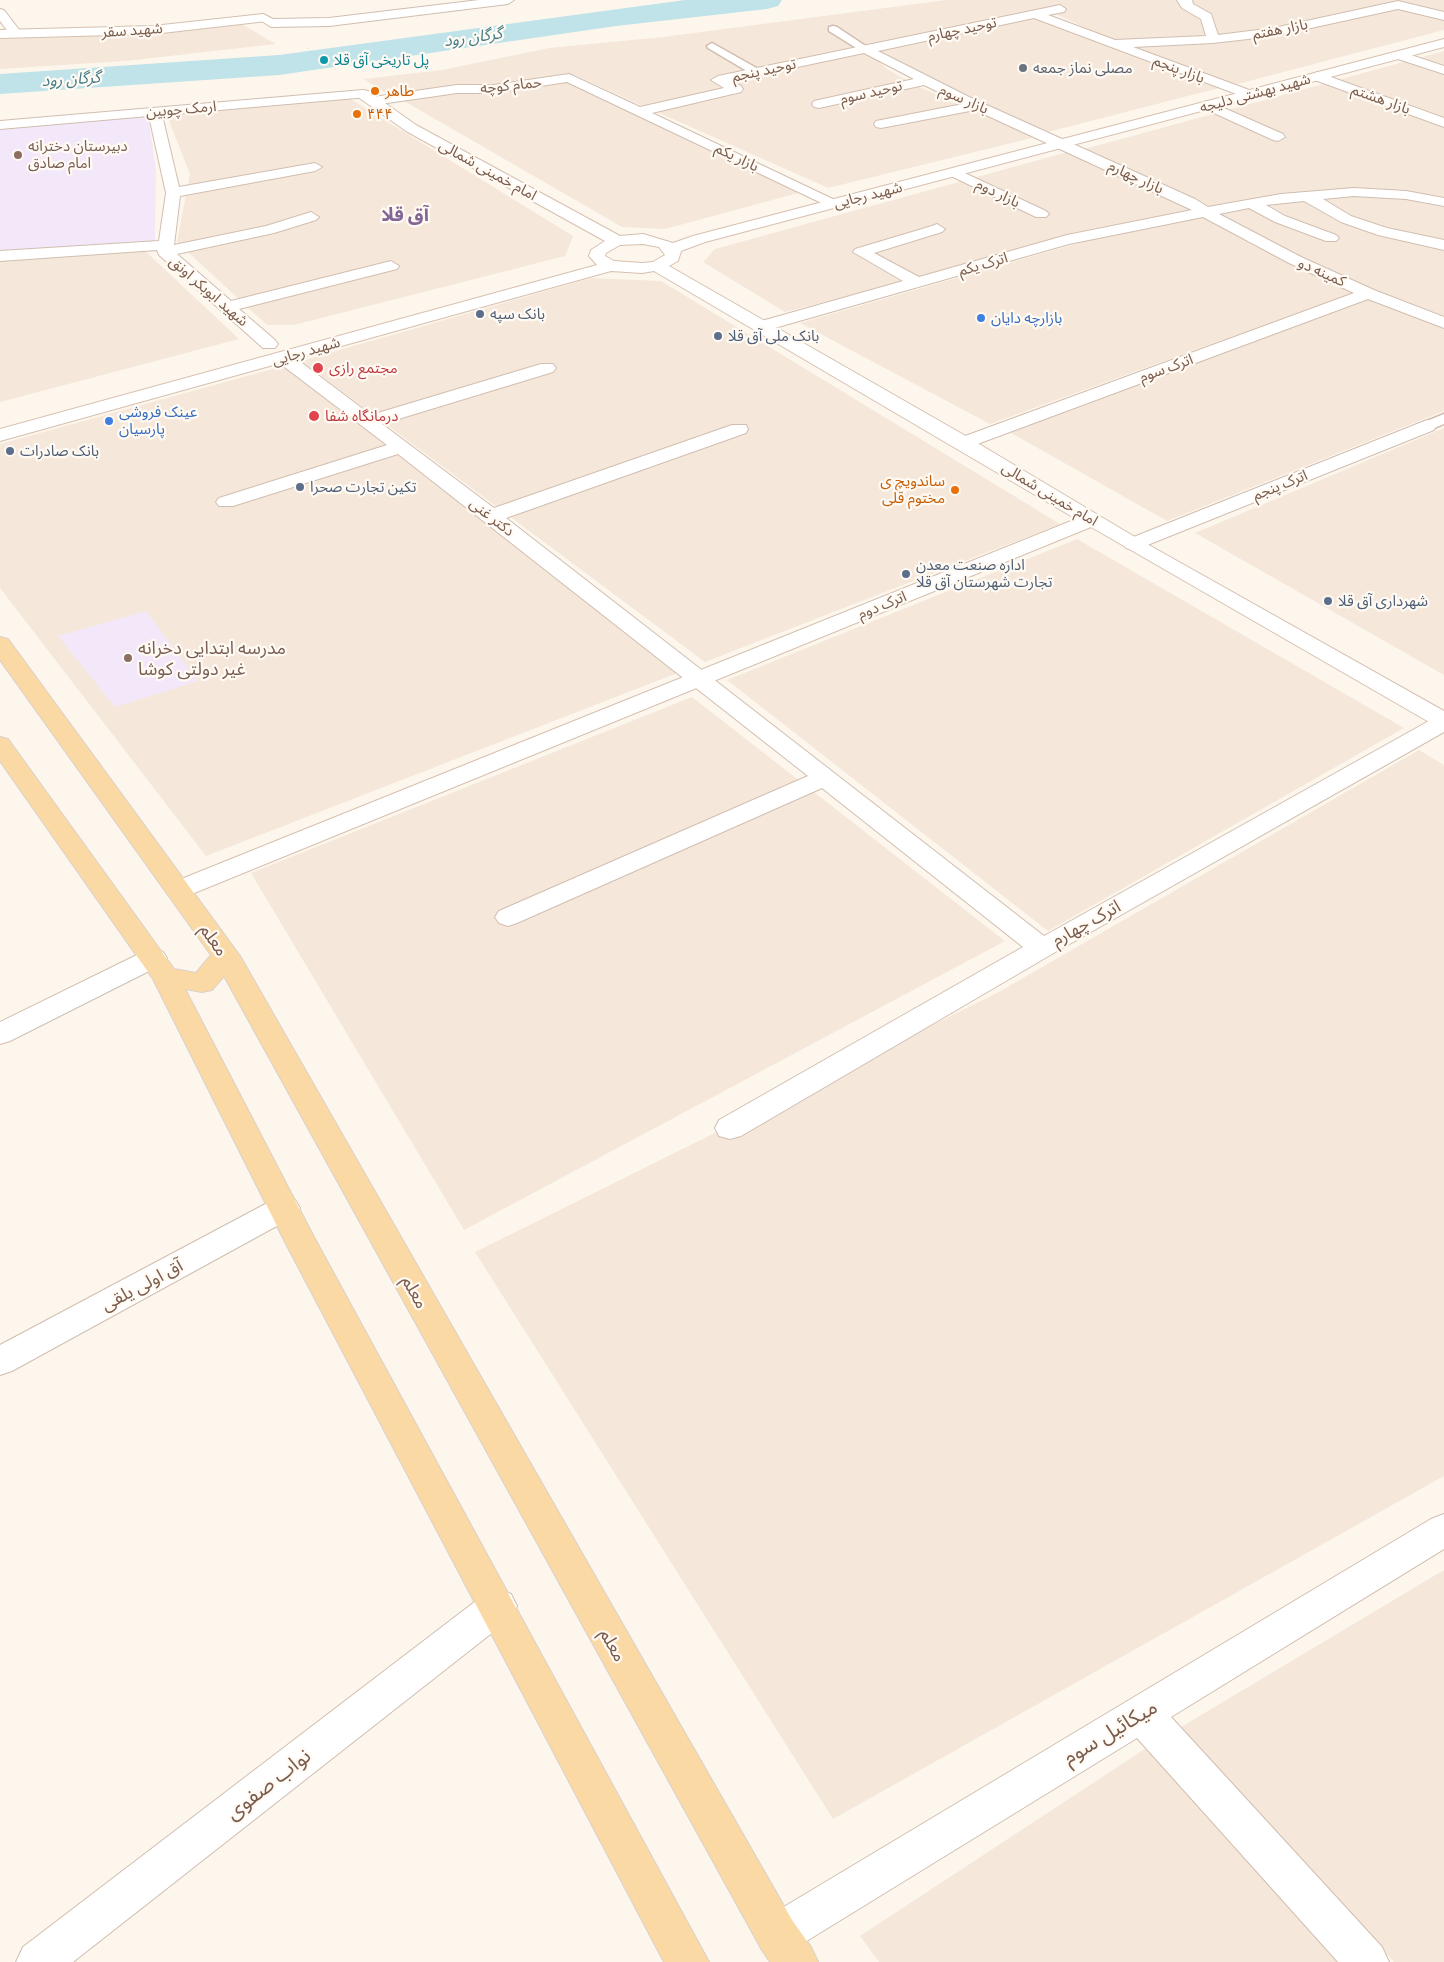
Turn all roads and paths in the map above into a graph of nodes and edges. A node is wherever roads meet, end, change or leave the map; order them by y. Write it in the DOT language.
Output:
graph roads {
  1 [pos="508,0"];
  2 [pos="1184,0"];
  3 [pos="1368,0"];
  4 [pos="247,6"];
  5 [pos="1385,7"];
  6 [pos="1060,9"];
  7 [pos="0,13"];
  8 [pos="1034,14"];
  9 [pos="1444,16"];
  10 [pos="267,20"];
  11 [pos="834,29"];
  12 [pos="0,34"];
  13 [pos="16,34"];
  14 [pos="1213,38"];
  15 [pos="1444,43"];
  16 [pos="1113,44"];
  17 [pos="712,46"];
  18 [pos="306,48"];
  19 [pos="865,49"];
  20 [pos="1399,55"];
  21 [pos="1444,70"];
  22 [pos="337,71"];
  23 [pos="756,72"];
  24 [pos="1317,76"];
  25 [pos="923,81"];
  26 [pos="1247,94"];
  27 [pos="368,98"];
  28 [pos="818,104"];
  29 [pos="1208,105"];
  30 [pos="976,106"];
  31 [pos="642,111"];
  32 [pos="155,112"];
  33 [pos="1444,123"];
  34 [pos="881,124"];
  35 [pos="0,125"];
  36 [pos="1278,137"];
  37 [pos="1066,144"];
  38 [pos="315,167"];
  39 [pos="956,173"];
  40 [pos="173,193"];
  41 [pos="1307,196"];
  42 [pos="1444,202"];
  43 [pos="832,204"];
  44 [pos="1252,204"];
  45 [pos="1205,212"];
  46 [pos="1041,214"];
  47 [pos="311,217"];
  48 [pos="937,229"];
  49 [pos="1331,238"];
  50 [pos="616,241"];
  51 [pos="1444,245"];
  52 [pos="165,249"];
  53 [pos="672,249"];
  54 [pos="0,256"];
  55 [pos="604,261"];
  56 [pos="391,266"];
  57 [pos="657,266"];
  58 [pos="918,283"];
  59 [pos="1368,293"];
  60 [pos="228,307"];
  61 [pos="1444,323"];
  62 [pos="764,326"];
  63 [pos="269,344"];
  64 [pos="284,358"];
  65 [pos="547,368"];
  66 [pos="0,418"];
  67 [pos="368,422"];
  68 [pos="1435,422"];
  69 [pos="739,429"];
  70 [pos="0,435"];
  71 [pos="964,443"];
  72 [pos="400,447"];
  73 [pos="226,502"];
  74 [pos="491,516"];
  75 [pos="1093,519"];
  76 [pos="1133,544"];
  77 [pos="0,644"];
  78 [pos="698,679"];
  79 [pos="1444,722"];
  80 [pos="3,756"];
  81 [pos="824,778"];
  82 [pos="178,890"];
  83 [pos="508,917"];
  84 [pos="1042,948"];
  85 [pos="226,956"];
  86 [pos="159,967"];
  87 [pos="0,1034"];
  88 [pos="730,1128"];
  89 [pos="284,1208"];
  90 [pos="0,1362"];
  91 [pos="1444,1530"];
  92 [pos="498,1606"];
  93 [pos="1141,1713"];
  94 [pos="786,1948"];
  95 [pos="38,1962"];
  96 [pos="687,1962"];
  97 [pos="1367,1962"];
  1 -- 10 [label="street, شهید سقر"];
  2 -- 14 [label="street"];
  3 -- 5 [label="street"];
  4 -- 10 [label="street"];
  5 -- 9 [label="street, بازار هفتم"];
  5 -- 14 [label="street, بازار هفتم"];
  6 -- 8 [label="street, توحید چهارم"];
  7 -- 13 [label="street"];
  8 -- 16 [label="street, بازار پنجم"];
  8 -- 19 [label="street, توحید چهارم"];
  10 -- 13 [label="street, شهید سقر"];
  11 -- 19 [label="lane"];
  12 -- 13 [label="street, شهید سقر"];
  14 -- 16 [label="street, بازار هفتم"];
  15 -- 20 [label="street, شهید بهشتی دلیجه"];
  16 -- 26 [label="street, بازار پنجم"];
  17 -- 23 [label="lane"];
  18 -- 22 [label="path"];
  19 -- 23 [label="street, توحید پنجم"];
  19 -- 25 [label="street, بازار سوم"];
  20 -- 21 [label="street"];
  20 -- 24 [label="street, شهید بهشتی دلیجه"];
  23 -- 31 [label="street, توحید پنجم"];
  24 -- 26 [label="street, شهید بهشتی دلیجه"];
  24 -- 33 [label="street, بازار هشتم"];
  25 -- 28 [label="street, توحید سوم"];
  25 -- 30 [label="street, بازار سوم"];
  26 -- 29 [label="street, شهید بهشتی دلیجه"];
  27 -- 31 [label="street, حمام کوچه"];
  27 -- 32 [label="street, ارمک چوبین"];
  27 -- 50 [label="street, امام خمینی شمالی"];
  29 -- 36 [label="street"];
  29 -- 37 [label="street, شهید بهشتی دلیجه"];
  30 -- 34 [label="street"];
  30 -- 37 [label="street, بازار سوم"];
  31 -- 43 [label="street, بازار یکم"];
  32 -- 35 [label="street, ارمک چوبین"];
  32 -- 40 [label="street, شهید ابوبکر اونق"];
  37 -- 39 [label="street, شهید رجایی"];
  37 -- 45 [label="street, بازار چهارم"];
  38 -- 40 [label="street"];
  39 -- 43 [label="street, شهید رجایی"];
  39 -- 46 [label="street, بازار دوم"];
  40 -- 52 [label="street, شهید ابوبکر اونق"];
  41 -- 42 [label="street, اترک یکم"];
  41 -- 44 [label="street, اترک یکم"];
  41 -- 51 [label="street"];
  43 -- 53 [label="street, شهید رجایی"];
  44 -- 45 [label="street, اترک یکم"];
  44 -- 49 [label="street"];
  45 -- 58 [label="street, اترک یکم"];
  45 -- 59 [label="street, کمینه دو"];
  47 -- 52 [label="street"];
  48 -- 58 [label="street"];
  50 -- 53 [label="street"];
  50 -- 55 [label="street"];
  52 -- 54 [label="street"];
  52 -- 60 [label="street, شهید ابوبکر اونق"];
  53 -- 57 [label="street"];
  55 -- 57 [label="street"];
  55 -- 63 [label="street, شهید رجایی"];
  55 -- 64 [label="street, شهید رجایی"];
  56 -- 60 [label="street"];
  57 -- 62 [label="street, امام خمینی شمالی"];
  58 -- 62 [label="street, اترک یکم"];
  59 -- 61 [label="street, کمینه دو"];
  59 -- 71 [label="street, اترک سوم"];
  60 -- 63 [label="street, شهید ابوبکر اونق"];
  62 -- 71 [label="street, امام خمینی شمالی"];
  63 -- 66 [label="street, شهید رجایی"];
  64 -- 67 [label="street, دکتر غنی"];
  64 -- 70 [label="street, شهید رجایی"];
  65 -- 67 [label="street"];
  67 -- 72 [label="street, دکتر غنی"];
  68 -- 76 [label="street, اترک پنجم"];
  69 -- 74 [label="street"];
  71 -- 75 [label="street, امام خمینی شمالی"];
  72 -- 73 [label="street"];
  72 -- 74 [label="street, دکتر غنی"];
  74 -- 78 [label="street, دکتر غنی"];
  75 -- 76 [label="street, امام خمینی شمالی"];
  75 -- 78 [label="street, اترک دوم"];
  76 -- 79 [label="street, امام خمینی شمالی"];
  77 -- 82 [label="main road, معلم"];
  78 -- 81 [label="street, دکتر غنی"];
  78 -- 82 [label="street, اترک دوم"];
  79 -- 84 [label="street, اترک چهارم"];
  80 -- 86 [label="main road"];
  81 -- 83 [label="street"];
  81 -- 84 [label="street, دکتر غنی"];
  82 -- 85 [label="main road, معلم"];
  84 -- 88 [label="street, اترک چهارم"];
  85 -- 86 [label="main road"];
  85 -- 94 [label="main road, معلم"];
  86 -- 87 [label="street"];
  86 -- 89 [label="main road"];
  89 -- 90 [label="street, آق اولی یلقی"];
  89 -- 92 [label="main road"];
  91 -- 93 [label="street, میکائیل سوم"];
  92 -- 95 [label="street, نواب صفوی"];
  92 -- 96 [label="main road"];
  93 -- 94 [label="street, میکائیل سوم"];
  93 -- 97 [label="street"];
}
